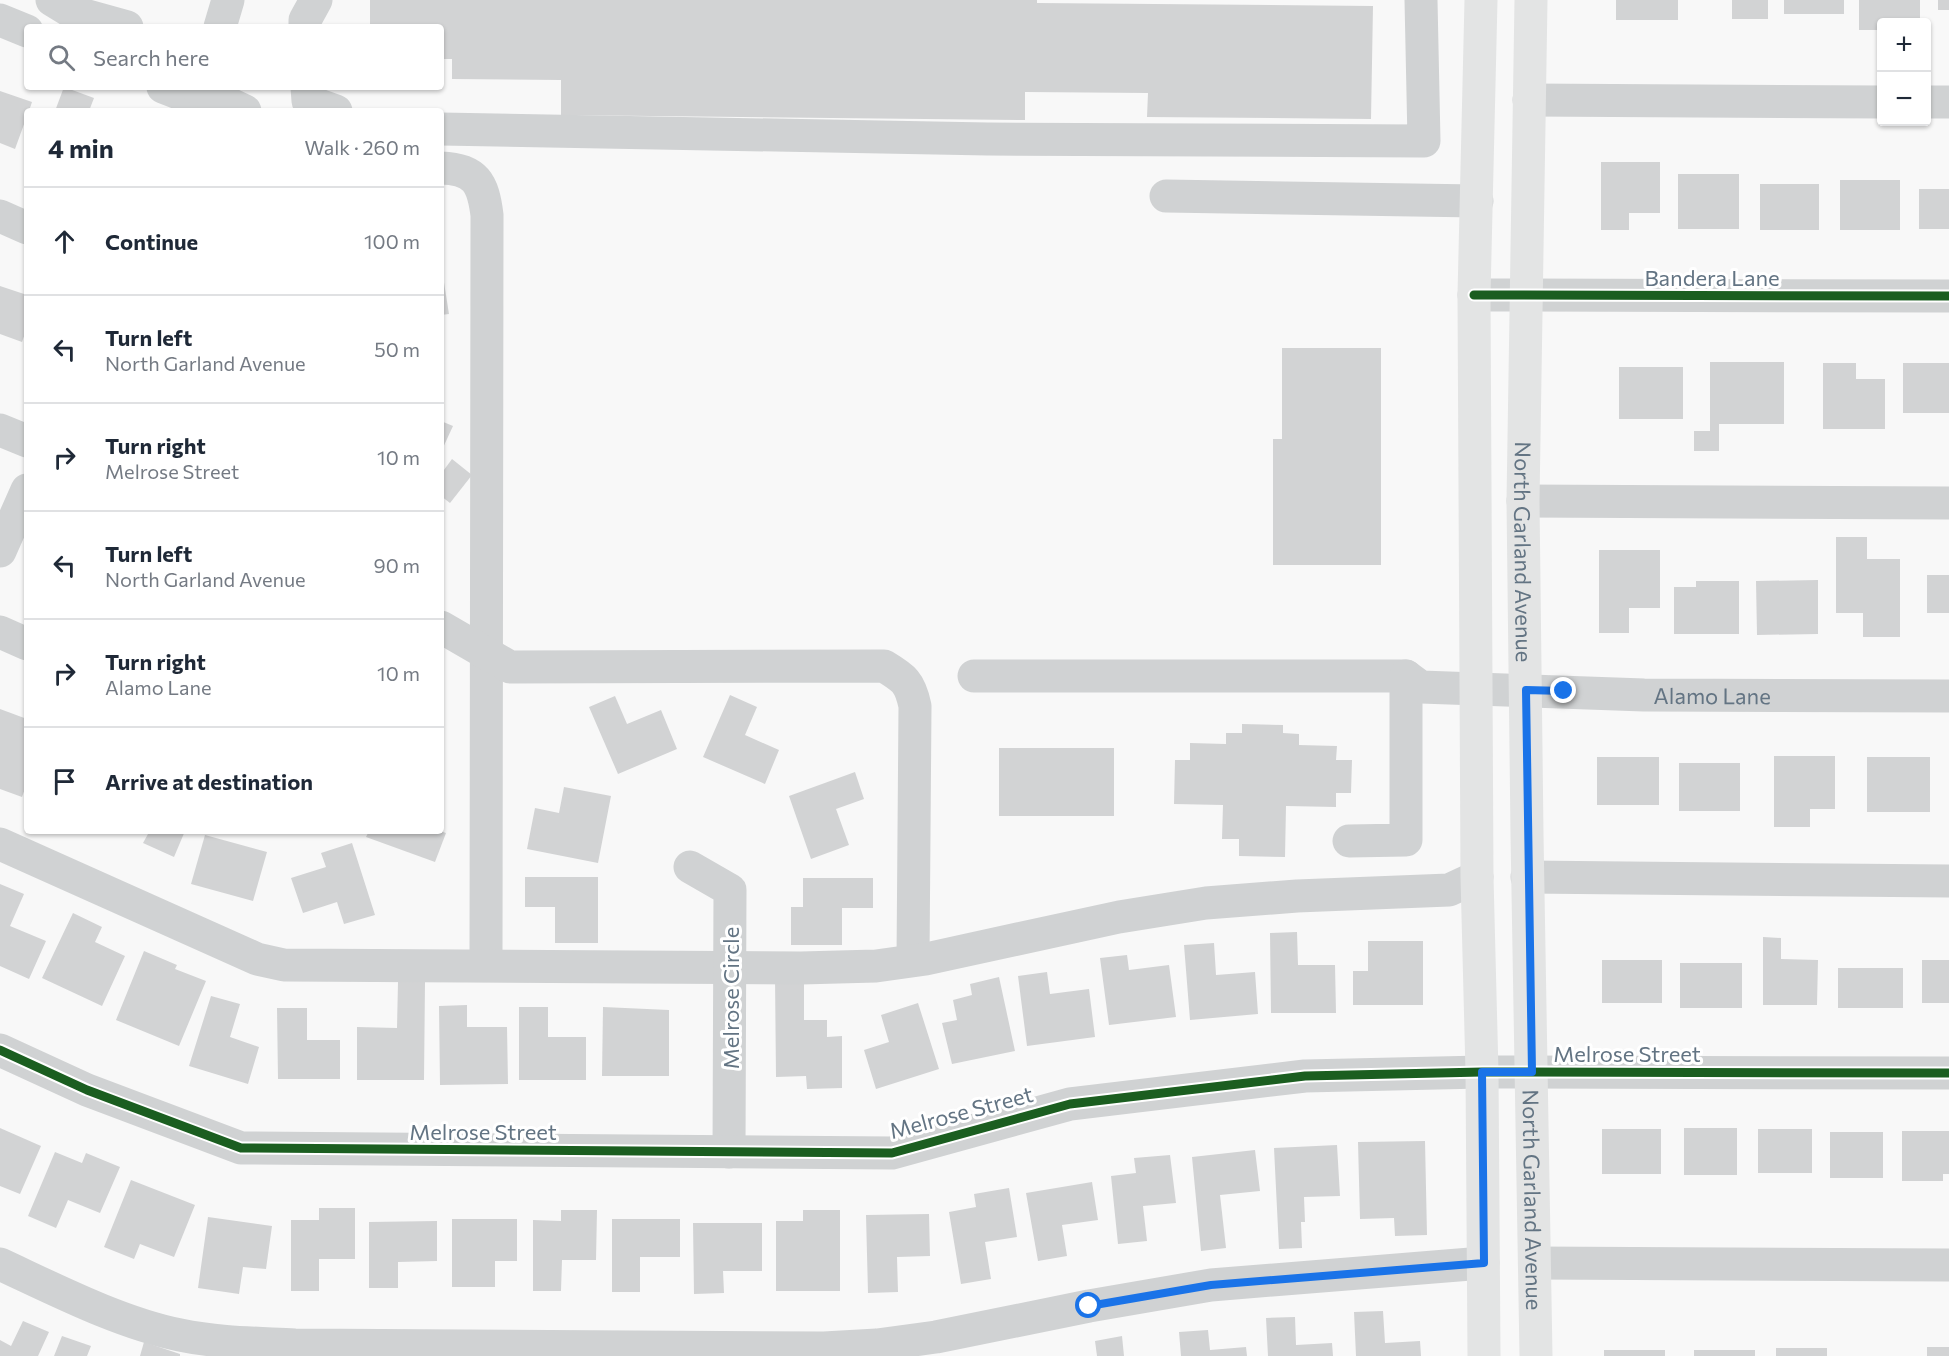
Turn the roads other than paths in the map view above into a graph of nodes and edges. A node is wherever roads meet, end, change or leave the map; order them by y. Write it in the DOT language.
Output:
graph roads {
  1 [pos="52,0"];
  2 [pos="228,0"];
  3 [pos="316,0"];
  4 [pos="1421,0"];
  5 [pos="1481,0"];
  6 [pos="1531,0"];
  7 [pos="0,20"];
  8 [pos="116,24"];
  9 [pos="221,24"];
  10 [pos="305,24"];
  11 [pos="24,30"];
  12 [pos="173,90"];
  13 [pos="307,90"];
  14 [pos="195,97"];
  15 [pos="1528,100"];
  16 [pos="1877,102"];
  17 [pos="1931,102"];
  18 [pos="1949,102"];
  19 [pos="234,108"];
  20 [pos="328,108"];
  21 [pos="444,129"];
  22 [pos="444,168"];
  23 [pos="1166,196"];
  24 [pos="1477,201"];
  25 [pos="0,216"];
  26 [pos="24,227"];
  27 [pos="1474,296"];
  28 [pos="1527,296"];
  29 [pos="1949,296"];
  30 [pos="0,430"];
  31 [pos="24,440"];
  32 [pos="24,497"];
  33 [pos="1523,501"];
  34 [pos="1949,503"];
  35 [pos="0,551"];
  36 [pos="444,629"];
  37 [pos="0,632"];
  38 [pos="24,643"];
  39 [pos="486,654"];
  40 [pos="974,676"];
  41 [pos="1406,676"];
  42 [pos="1475,688"];
  43 [pos="1526,690"];
  44 [pos="1949,696"];
  45 [pos="1349,841"];
  46 [pos="0,844"];
  47 [pos="690,867"];
  48 [pos="1477,877"];
  49 [pos="1527,877"];
  50 [pos="1949,881"];
  51 [pos="914,960"];
  52 [pos="486,965"];
  53 [pos="730,967"];
  54 [pos="0,1050"];
  55 [pos="1482,1072"];
  56 [pos="1532,1072"];
  57 [pos="1949,1073"];
  58 [pos="729,1152"];
  59 [pos="1484,1263"];
  60 [pos="1535,1263"];
  61 [pos="0,1264"];
  62 [pos="1949,1265"];
  63 [pos="1484,1356"];
  64 [pos="1536,1356"];
  1 -- 8 [label="street"];
  2 -- 9 [label="street"];
  3 -- 10 [label="street"];
  4 -- 21 [label="street"];
  5 -- 24 [label="main road"];
  6 -- 15 [label="main road, North Garland Avenue"];
  7 -- 11 [label="street"];
  12 -- 14 [label="street"];
  13 -- 20 [label="street"];
  14 -- 19 [label="street"];
  15 -- 16 [label="street"];
  15 -- 28 [label="main road, North Garland Avenue"];
  17 -- 18 [label="street"];
  22 -- 39 [label="street"];
  23 -- 24 [label="street"];
  24 -- 27 [label="main road"];
  25 -- 26 [label="street"];
  27 -- 28 [label="street, Bandera Lane"];
  27 -- 42 [label="main road"];
  28 -- 29 [label="street, Bandera Lane"];
  28 -- 33 [label="main road, North Garland Avenue"];
  30 -- 31 [label="street"];
  32 -- 35 [label="street"];
  33 -- 34 [label="street"];
  33 -- 43 [label="main road, North Garland Avenue"];
  36 -- 39 [label="street"];
  37 -- 38 [label="street"];
  39 -- 51 [label="street"];
  39 -- 52 [label="street"];
  40 -- 41 [label="street"];
  41 -- 42 [label="street, Alamo Lane"];
  41 -- 45 [label="street"];
  42 -- 43 [label="street, Alamo Lane"];
  42 -- 48 [label="main road"];
  43 -- 44 [label="street, Alamo Lane"];
  43 -- 49 [label="main road, North Garland Avenue"];
  46 -- 52 [label="street"];
  47 -- 53 [label="street, Melrose Circle"];
  48 -- 51 [label="street"];
  48 -- 55 [label="main road"];
  49 -- 50 [label="street"];
  49 -- 56 [label="main road, North Garland Avenue"];
  51 -- 53 [label="street"];
  52 -- 53 [label="street"];
  53 -- 58 [label="street, Melrose Circle"];
  54 -- 58 [label="street, Melrose Street"];
  55 -- 56 [label="street, Melrose Street"];
  55 -- 58 [label="street, Melrose Street"];
  55 -- 59 [label="main road"];
  56 -- 57 [label="street, Melrose Street"];
  56 -- 60 [label="main road, North Garland Avenue"];
  59 -- 61 [label="street"];
  59 -- 63 [label="main road"];
  60 -- 62 [label="street"];
  60 -- 64 [label="main road, North Garland Avenue"];
}
